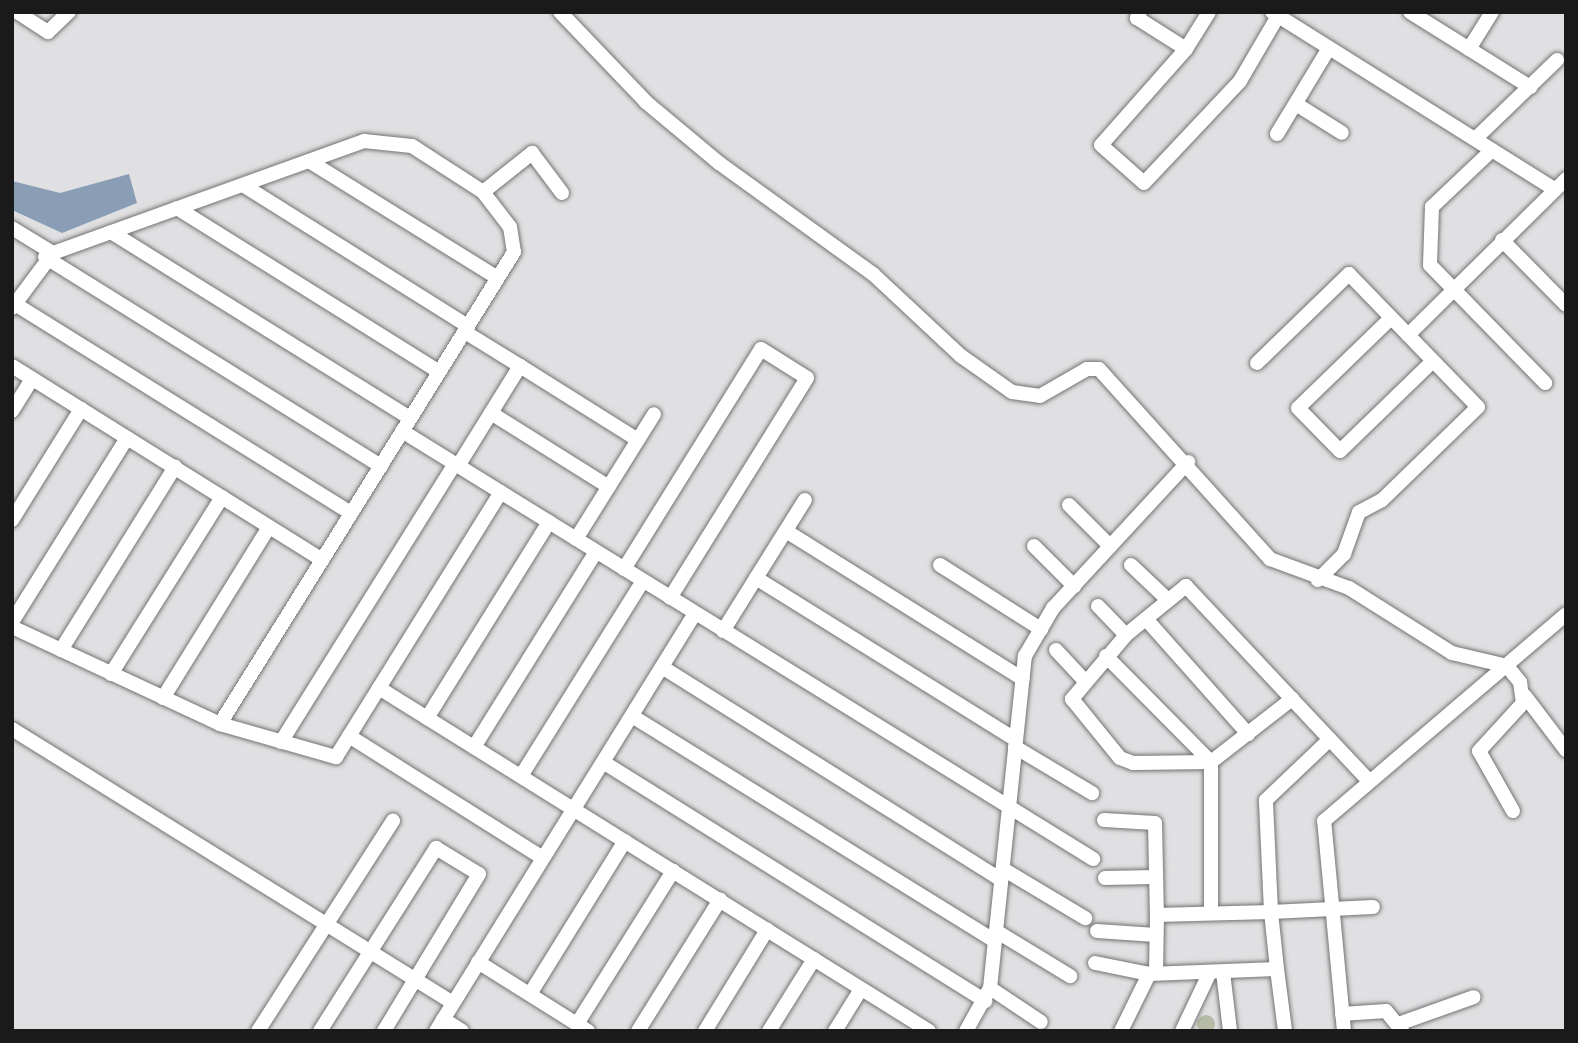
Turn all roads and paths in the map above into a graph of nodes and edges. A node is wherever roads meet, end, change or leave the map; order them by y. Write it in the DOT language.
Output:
graph roads {
  1 [pos="17,12"];
  2 [pos="69,12"];
  3 [pos="560,12"];
  4 [pos="1140,12"];
  5 [pos="1209,12"];
  6 [pos="1492,12"];
  7 [pos="1275,14"];
  8 [pos="1416,14"];
  9 [pos="1329,48"];
  10 [pos="1186,49"];
  11 [pos="1469,49"];
  12 [pos="1557,60"];
  13 [pos="1530,87"];
  14 [pos="1296,104"];
  15 [pos="1342,133"];
  16 [pos="1278,134"];
  17 [pos="1475,139"];
  18 [pos="1492,150"];
  19 [pos="309,161"];
  20 [pos="1566,178"];
  21 [pos="243,185"];
  22 [pos="1555,189"];
  23 [pos="483,192"];
  24 [pos="562,193"];
  25 [pos="177,208"];
  26 [pos="12,228"];
  27 [pos="111,232"];
  28 [pos="1502,240"];
  29 [pos="48,255"];
  30 [pos="498,278"];
  31 [pos="1453,289"];
  32 [pos="1566,305"];
  33 [pos="14,306"];
  34 [pos="1391,318"];
  35 [pos="467,329"];
  36 [pos="1408,335"];
  37 [pos="1433,361"];
  38 [pos="1257,363"];
  39 [pos="12,366"];
  40 [pos="520,366"];
  41 [pos="439,372"];
  42 [pos="32,379"];
  43 [pos="1545,383"];
  44 [pos="81,409"];
  45 [pos="12,411"];
  46 [pos="491,413"];
  47 [pos="654,414"];
  48 [pos="406,425"];
  49 [pos="127,438"];
  50 [pos="638,440"];
  51 [pos="1188,462"];
  52 [pos="457,465"];
  53 [pos="381,466"];
  54 [pos="175,467"];
  55 [pos="609,487"];
  56 [pos="501,492"];
  57 [pos="222,497"];
  58 [pos="805,499"];
  59 [pos="1069,505"];
  60 [pos="351,513"];
  61 [pos="12,520"];
  62 [pos="549,522"];
  63 [pos="269,527"];
  64 [pos="786,531"];
  65 [pos="576,539"];
  66 [pos="1034,545"];
  67 [pos="1111,546"];
  68 [pos="596,552"];
  69 [pos="322,560"];
  70 [pos="940,565"];
  71 [pos="1132,565"];
  72 [pos="624,569"];
  73 [pos="756,578"];
  74 [pos="1318,580"];
  75 [pos="643,581"];
  76 [pos="1074,586"];
  77 [pos="670,598"];
  78 [pos="1168,600"];
  79 [pos="1098,606"];
  80 [pos="695,614"];
  81 [pos="1566,614"];
  82 [pos="1146,619"];
  83 [pos="12,625"];
  84 [pos="1041,629"];
  85 [pos="723,631"];
  86 [pos="1126,635"];
  87 [pos="61,650"];
  88 [pos="1056,650"];
  89 [pos="1106,656"];
  90 [pos="1507,666"];
  91 [pos="662,667"];
  92 [pos="111,674"];
  93 [pos="1023,679"];
  94 [pos="1083,679"];
  95 [pos="379,688"];
  96 [pos="1525,696"];
  97 [pos="163,698"];
  98 [pos="1292,699"];
  99 [pos="632,716"];
  100 [pos="427,718"];
  101 [pos="220,724"];
  102 [pos="12,729"];
  103 [pos="1248,734"];
  104 [pos="349,736"];
  105 [pos="1330,739"];
  106 [pos="281,742"];
  107 [pos="1016,744"];
  108 [pos="474,747"];
  109 [pos="1566,750"];
  110 [pos="603,762"];
  111 [pos="1211,762"];
  112 [pos="521,776"];
  113 [pos="1368,780"];
  114 [pos="1092,793"];
  115 [pos="1008,808"];
  116 [pos="573,809"];
  117 [pos="1514,811"];
  118 [pos="1104,820"];
  119 [pos="393,821"];
  120 [pos="625,841"];
  121 [pos="543,858"];
  122 [pos="1093,859"];
  123 [pos="673,871"];
  124 [pos="1002,875"];
  125 [pos="1154,877"];
  126 [pos="1105,878"];
  127 [pos="720,900"];
  128 [pos="1373,907"];
  129 [pos="1328,908"];
  130 [pos="1211,912"];
  131 [pos="1271,912"];
  132 [pos="1157,915"];
  133 [pos="1085,918"];
  134 [pos="327,924"];
  135 [pos="767,930"];
  136 [pos="1097,931"];
  137 [pos="1156,934"];
  138 [pos="995,936"];
  139 [pos="371,951"];
  140 [pos="814,959"];
  141 [pos="478,962"];
  142 [pos="1095,962"];
  143 [pos="1277,969"];
  144 [pos="1216,972"];
  145 [pos="1152,973"];
  146 [pos="1070,976"];
  147 [pos="415,979"];
  148 [pos="861,989"];
  149 [pos="530,994"];
  150 [pos="987,995"];
  151 [pos="1474,997"];
  152 [pos="453,1003"];
  153 [pos="1342,1014"];
  154 [pos="1041,1023"];
  155 [pos="439,1025"];
  156 [pos="583,1027"];
  157 [pos="1402,1027"];
  158 [pos="258,1031"];
  159 [pos="320,1031"];
  160 [pos="384,1031"];
  161 [pos="462,1031"];
  162 [pos="638,1031"];
  163 [pos="705,1031"];
  164 [pos="769,1031"];
  165 [pos="835,1031"];
  166 [pos="929,1031"];
  167 [pos="966,1031"];
  168 [pos="1121,1031"];
  169 [pos="1182,1031"];
  170 [pos="1230,1031"];
  171 [pos="1284,1031"];
  172 [pos="1344,1031"];
  1 -- 2 [label="street"];
  3 -- 51 [label="street"];
  4 -- 10 [label="street"];
  5 -- 10 [label="street"];
  6 -- 11 [label="street"];
  7 -- 9 [label="street"];
  7 -- 10 [label="street"];
  8 -- 11 [label="street"];
  9 -- 14 [label="street"];
  9 -- 17 [label="street"];
  11 -- 13 [label="street"];
  12 -- 13 [label="street"];
  13 -- 17 [label="street"];
  14 -- 15 [label="street"];
  14 -- 16 [label="street"];
  17 -- 18 [label="street"];
  18 -- 22 [label="street"];
  18 -- 31 [label="street"];
  19 -- 21 [label="street"];
  19 -- 23 [label="street"];
  19 -- 30 [label="street"];
  20 -- 22 [label="street"];
  21 -- 25 [label="street"];
  21 -- 35 [label="street"];
  22 -- 28 [label="street"];
  23 -- 24 [label="street"];
  23 -- 30 [label="street"];
  25 -- 27 [label="street"];
  25 -- 41 [label="street"];
  26 -- 29 [label="street"];
  27 -- 29 [label="street"];
  27 -- 48 [label="street"];
  28 -- 31 [label="street"];
  28 -- 32 [label="street"];
  29 -- 33 [label="street"];
  29 -- 53 [label="street"];
  30 -- 35 [label="street"];
  31 -- 36 [label="street"];
  31 -- 43 [label="street"];
  33 -- 60 [label="street"];
  34 -- 36 [label="street"];
  34 -- 37 [label="street"];
  34 -- 38 [label="street"];
  35 -- 40 [label="street"];
  35 -- 41 [label="street"];
  36 -- 37 [label="street"];
  37 -- 74 [label="street"];
  39 -- 42 [label="street"];
  40 -- 46 [label="street"];
  40 -- 50 [label="street"];
  41 -- 48 [label="street"];
  42 -- 44 [label="street"];
  42 -- 45 [label="street"];
  44 -- 49 [label="street"];
  44 -- 61 [label="street"];
  46 -- 52 [label="street"];
  46 -- 55 [label="street"];
  47 -- 50 [label="street"];
  48 -- 52 [label="street"];
  48 -- 53 [label="street"];
  49 -- 54 [label="street"];
  49 -- 83 [label="street"];
  50 -- 55 [label="street"];
  51 -- 67 [label="street"];
  51 -- 74 [label="street"];
  52 -- 56 [label="street"];
  52 -- 106 [label="street"];
  53 -- 60 [label="street"];
  54 -- 57 [label="street"];
  54 -- 87 [label="street"];
  55 -- 65 [label="street"];
  56 -- 62 [label="street"];
  56 -- 95 [label="street"];
  57 -- 63 [label="street"];
  57 -- 92 [label="street"];
  58 -- 64 [label="street"];
  59 -- 67 [label="street"];
  60 -- 69 [label="street"];
  62 -- 65 [label="street"];
  62 -- 100 [label="street"];
  63 -- 69 [label="street"];
  63 -- 97 [label="street"];
  64 -- 73 [label="street"];
  64 -- 93 [label="street"];
  65 -- 68 [label="street"];
  66 -- 76 [label="street"];
  67 -- 76 [label="street"];
  68 -- 72 [label="street"];
  68 -- 108 [label="street"];
  69 -- 101 [label="street"];
  70 -- 84 [label="street"];
  71 -- 78 [label="street"];
  72 -- 75 [label="street"];
  72 -- 77 [label="street"];
  73 -- 85 [label="street"];
  73 -- 107 [label="street"];
  74 -- 90 [label="street"];
  75 -- 77 [label="street"];
  75 -- 112 [label="street"];
  76 -- 84 [label="street"];
  77 -- 80 [label="street"];
  78 -- 82 [label="street"];
  78 -- 98 [label="street"];
  79 -- 86 [label="street"];
  80 -- 85 [label="street"];
  80 -- 91 [label="street"];
  81 -- 90 [label="street"];
  82 -- 86 [label="street"];
  82 -- 103 [label="street"];
  83 -- 87 [label="street"];
  84 -- 93 [label="street"];
  85 -- 115 [label="street"];
  86 -- 89 [label="street"];
  87 -- 92 [label="street"];
  88 -- 94 [label="street"];
  89 -- 94 [label="street"];
  89 -- 111 [label="street"];
  90 -- 96 [label="street"];
  90 -- 113 [label="street"];
  91 -- 99 [label="street"];
  91 -- 124 [label="street"];
  92 -- 97 [label="street"];
  93 -- 107 [label="street"];
  94 -- 111 [label="street"];
  95 -- 100 [label="street"];
  95 -- 104 [label="street"];
  96 -- 109 [label="street"];
  96 -- 117 [label="street"];
  97 -- 101 [label="street"];
  98 -- 103 [label="street"];
  98 -- 105 [label="street"];
  99 -- 110 [label="street"];
  99 -- 138 [label="street"];
  100 -- 108 [label="street"];
  101 -- 106 [label="street"];
  102 -- 134 [label="street"];
  103 -- 111 [label="street"];
  104 -- 106 [label="street"];
  104 -- 121 [label="street"];
  105 -- 113 [label="street"];
  105 -- 131 [label="street"];
  107 -- 114 [label="street"];
  107 -- 115 [label="street"];
  108 -- 112 [label="street"];
  110 -- 116 [label="street"];
  110 -- 150 [label="street"];
  111 -- 130 [label="street"];
  112 -- 116 [label="street"];
  113 -- 129 [label="street"];
  115 -- 122 [label="street"];
  115 -- 124 [label="street"];
  116 -- 120 [label="street"];
  116 -- 121 [label="street"];
  118 -- 125 [label="street"];
  119 -- 134 [label="street"];
  120 -- 123 [label="street"];
  120 -- 149 [label="street"];
  121 -- 141 [label="street"];
  123 -- 127 [label="street"];
  123 -- 156 [label="street"];
  124 -- 133 [label="street"];
  124 -- 138 [label="street"];
  125 -- 126 [label="street"];
  125 -- 132 [label="street"];
  127 -- 135 [label="street"];
  127 -- 162 [label="street"];
  128 -- 129 [label="street"];
  129 -- 131 [label="street"];
  129 -- 153 [label="street"];
  130 -- 131 [label="street"];
  130 -- 132 [label="street"];
  131 -- 143 [label="street"];
  132 -- 137 [label="street"];
  134 -- 139 [label="street"];
  134 -- 158 [label="street"];
  135 -- 140 [label="street"];
  135 -- 163 [label="street"];
  136 -- 137 [label="street"];
  137 -- 145 [label="street"];
  138 -- 146 [label="street"];
  138 -- 150 [label="street"];
  139 -- 147 [label="street"];
  139 -- 147 [label="street"];
  139 -- 159 [label="street"];
  140 -- 148 [label="street"];
  140 -- 164 [label="street"];
  141 -- 149 [label="street"];
  141 -- 152 [label="street"];
  142 -- 145 [label="street"];
  143 -- 144 [label="street"];
  143 -- 171 [label="street"];
  144 -- 145 [label="street"];
  144 -- 169 [label="street"];
  144 -- 170 [label="street"];
  145 -- 168 [label="street"];
  147 -- 152 [label="street"];
  147 -- 160 [label="street"];
  148 -- 165 [label="street"];
  148 -- 166 [label="street"];
  149 -- 156 [label="street"];
  150 -- 154 [label="street"];
  150 -- 167 [label="street"];
  151 -- 157 [label="street"];
  152 -- 155 [label="street"];
  153 -- 157 [label="street"];
  153 -- 172 [label="street"];
  155 -- 161 [label="street"];
}
